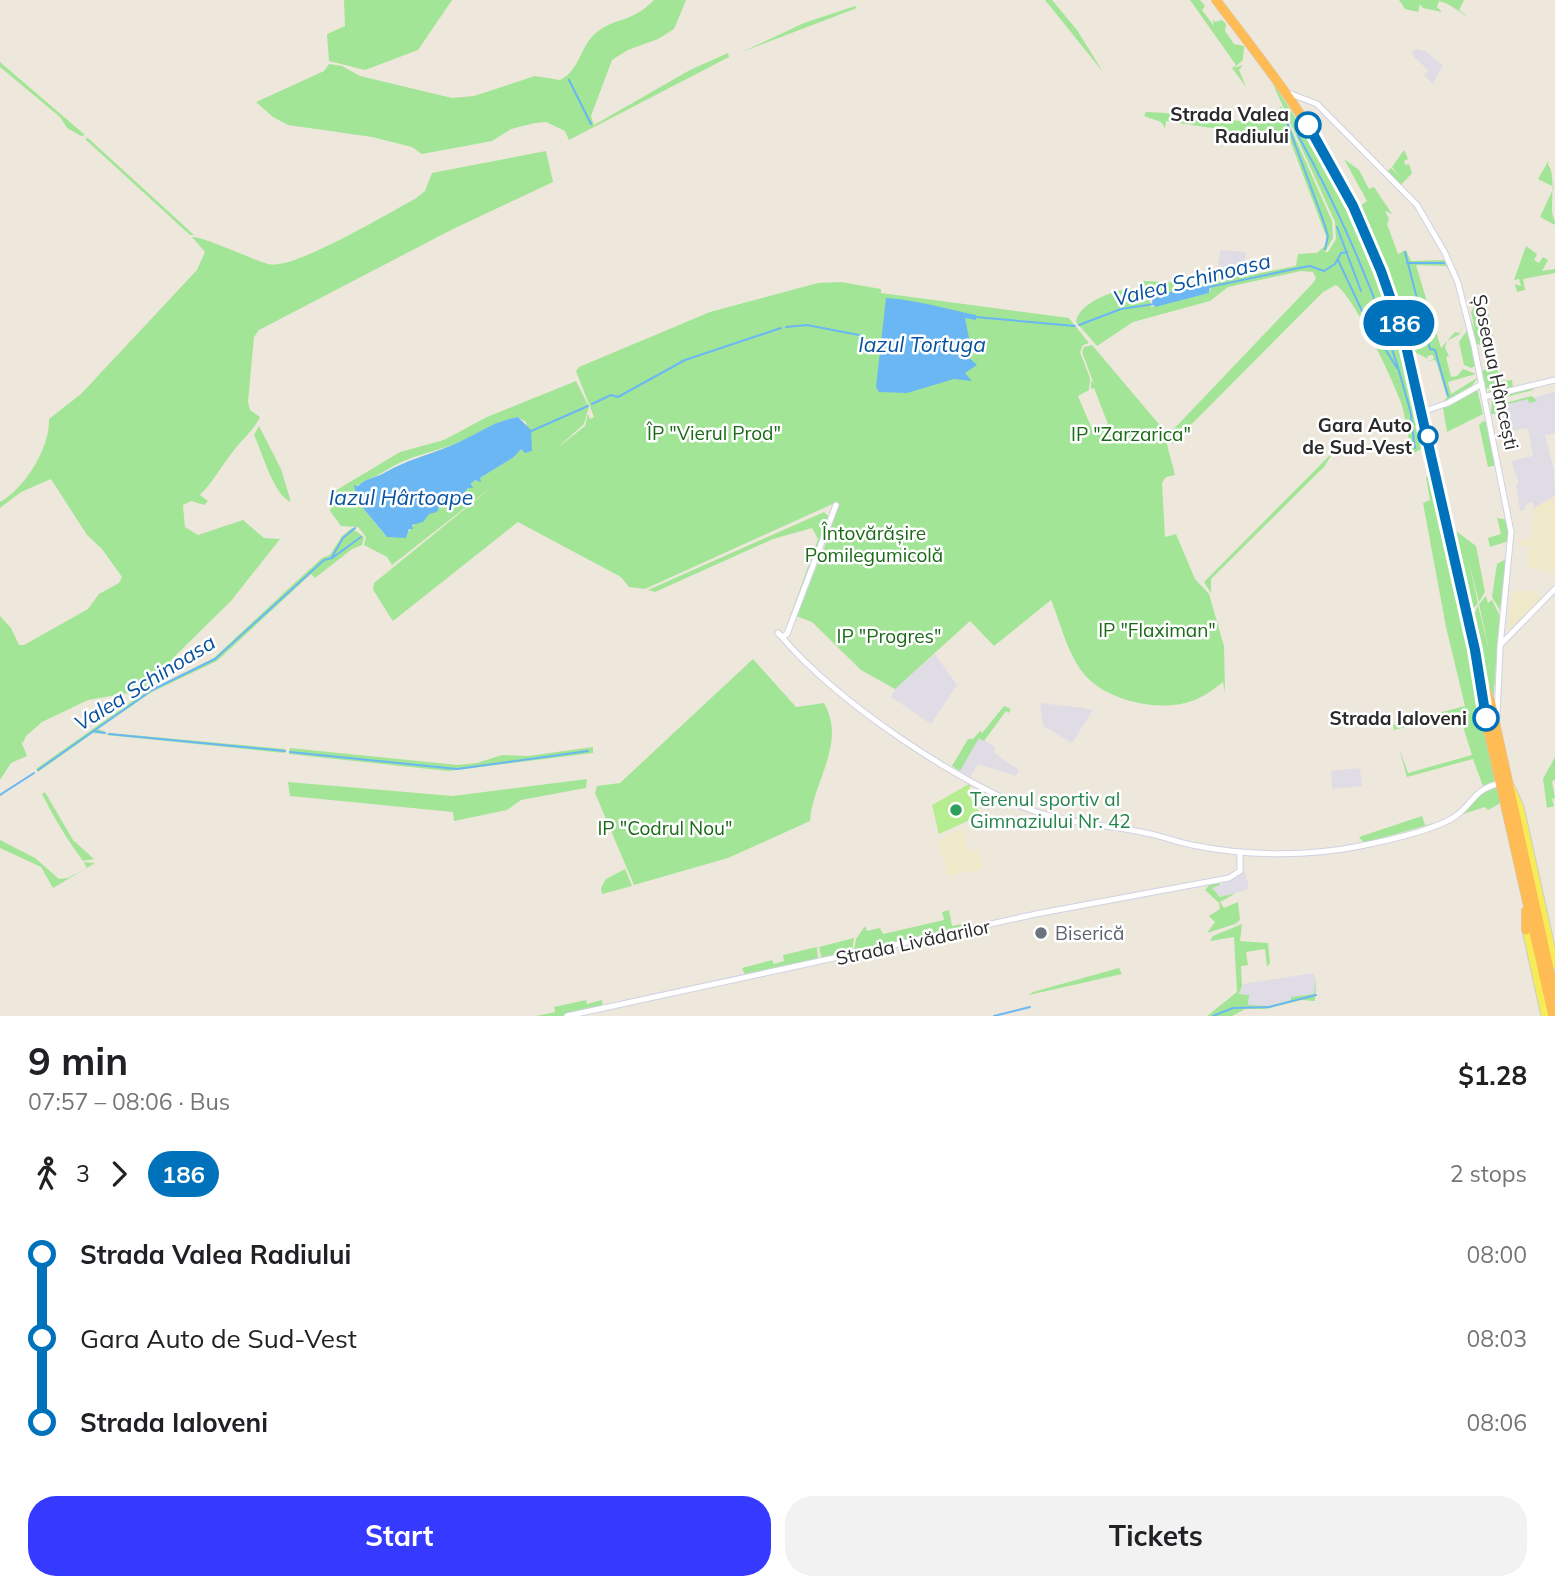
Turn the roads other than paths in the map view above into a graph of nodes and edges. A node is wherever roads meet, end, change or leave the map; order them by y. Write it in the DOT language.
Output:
graph roads {
  1 [pos="1216,0"];
  2 [pos="1286,91"];
  3 [pos="1555,380"];
  4 [pos="1482,384"];
  5 [pos="1484,397"];
  6 [pos="1423,412"];
  7 [pos="836,505"];
  8 [pos="1555,589"];
  9 [pos="1500,647"];
  10 [pos="1481,680"];
  11 [pos="1497,731"];
  12 [pos="1507,785"];
  13 [pos="1240,853"];
  14 [pos="1525,892"];
  15 [pos="1526,930"];
  16 [pos="1555,965"];
  17 [pos="1555,996"];
  18 [pos="567,1016"];
  19 [pos="1545,1016"];
  20 [pos="1553,1016"];
  1 -- 2 [label="highway, Șoseaua Hâncești"];
  2 -- 4 [label="street, Șoseaua Hâncești"];
  2 -- 6 [label="highway, Șoseaua Hâncești"];
  3 -- 5 [label="street"];
  4 -- 5 [label="street, Șoseaua Hâncești"];
  4 -- 6 [label="street"];
  5 -- 9 [label="street, Șoseaua Hâncești"];
  6 -- 10 [label="highway, Șoseaua Hâncești"];
  7 -- 13 [label="street"];
  8 -- 9 [label="street"];
  9 -- 11 [label="street, Șoseaua Hâncești"];
  10 -- 11 [label="highway, Șoseaua Hâncești"];
  10 -- 12 [label="highway, Șoseaua Hâncești"];
  11 -- 12 [label="highway, Șoseaua Hâncești"];
  12 -- 13 [label="street"];
  12 -- 14 [label="highway, Șoseaua Hâncești"];
  12 -- 16 [label="main road, Șoseaua Hâncești"];
  12 -- 17 [label="highway, Șoseaua Hâncești"];
  13 -- 18 [label="street, Strada Livădarilor"];
  14 -- 15 [label="highway, Șoseaua Hâncești"];
  14 -- 20 [label="highway, Șoseaua Hâncești"];
  15 -- 19 [label="main road, Șoseaua Hâncești"];
}
